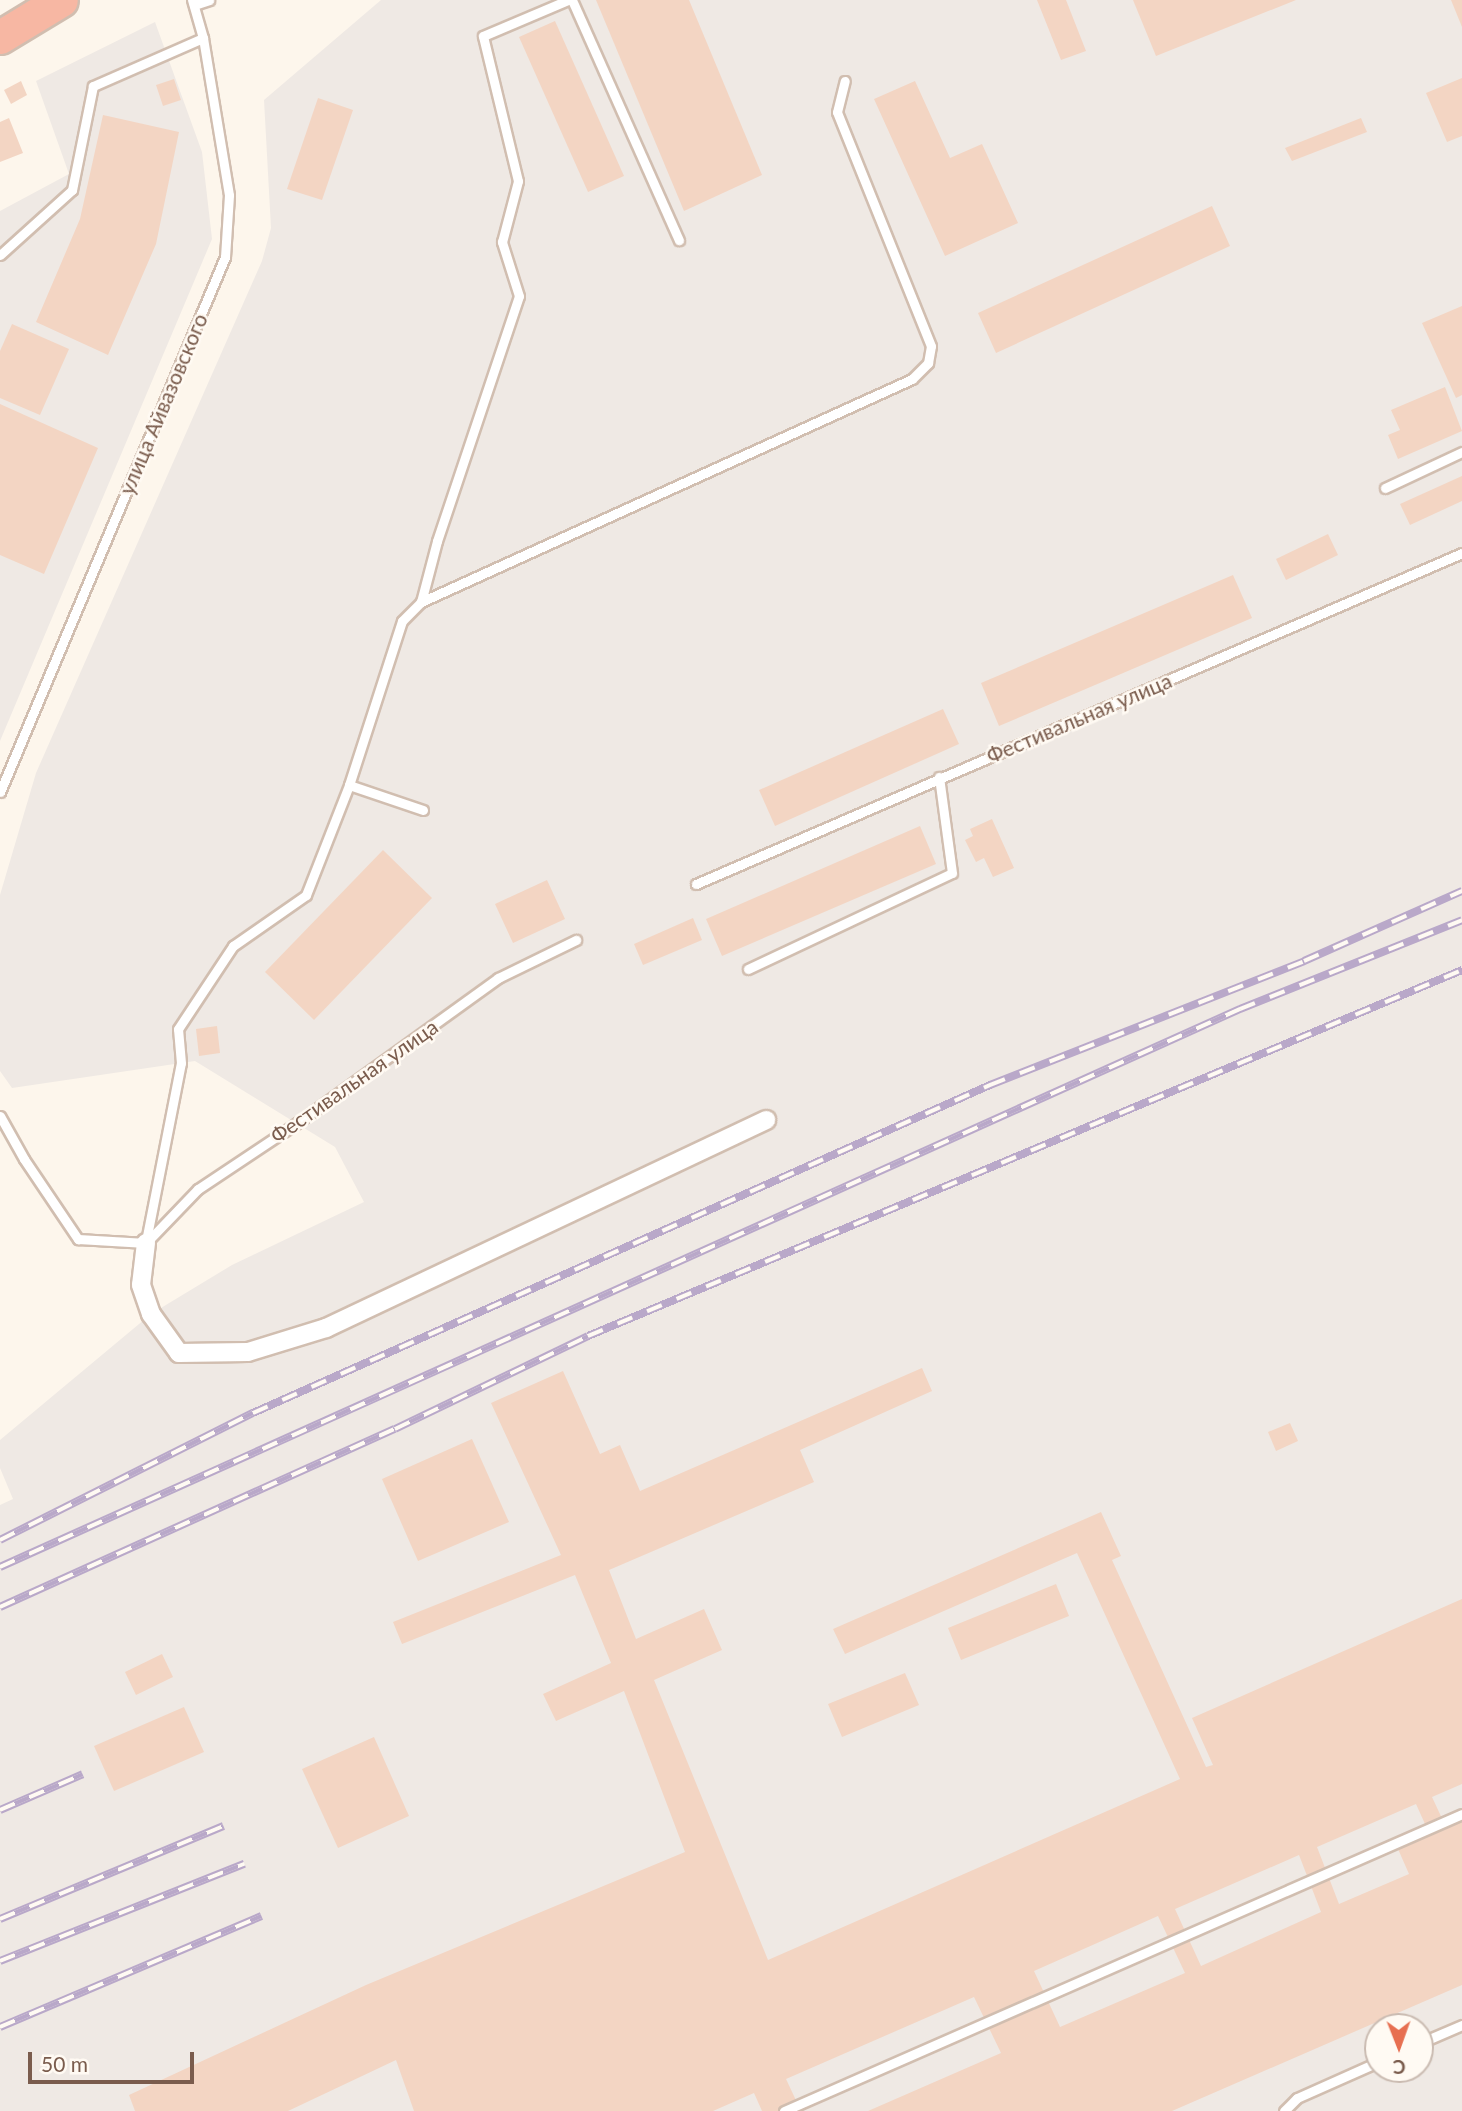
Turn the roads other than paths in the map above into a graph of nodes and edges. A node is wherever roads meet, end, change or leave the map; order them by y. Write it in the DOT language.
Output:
graph roads {
  1 [pos="61,0"];
  2 [pos="209,0"];
  3 [pos="570,0"];
  4 [pos="193,3"];
  5 [pos="0,37"];
  6 [pos="203,38"];
  7 [pos="845,81"];
  8 [pos="679,240"];
  9 [pos="0,255"];
  10 [pos="1462,452"];
  11 [pos="1385,488"];
  12 [pos="1462,553"];
  13 [pos="421,602"];
  14 [pos="939,777"];
  15 [pos="349,785"];
  16 [pos="0,792"];
  17 [pos="423,810"];
  18 [pos="696,884"];
  19 [pos="576,940"];
  20 [pos="748,969"];
  21 [pos="0,1116"];
  22 [pos="766,1120"];
  23 [pos="146,1242"];
  24 [pos="1462,1814"];
  25 [pos="1462,2025"];
  26 [pos="1434,2037"];
  27 [pos="1364,2068"];
  28 [pos="785,2111"];
  29 [pos="1284,2111"];
  1 -- 5 [label="highway"];
  2 -- 4 [label="lane"];
  3 -- 8 [label="lane"];
  3 -- 13 [label="lane"];
  4 -- 6 [label="lane, улица Айвазовского"];
  6 -- 9 [label="lane"];
  6 -- 16 [label="lane, улица Айвазовского"];
  7 -- 13 [label="lane"];
  10 -- 11 [label="lane"];
  12 -- 14 [label="lane, Фестивальная улица"];
  13 -- 15 [label="lane"];
  14 -- 18 [label="lane, Фестивальная улица"];
  14 -- 20 [label="lane"];
  15 -- 17 [label="lane"];
  15 -- 23 [label="lane"];
  19 -- 23 [label="lane, Фестивальная улица"];
  21 -- 23 [label="lane"];
  22 -- 23 [label="street"];
  24 -- 28 [label="lane"];
  25 -- 26 [label="lane"];
  27 -- 29 [label="lane"];
}
